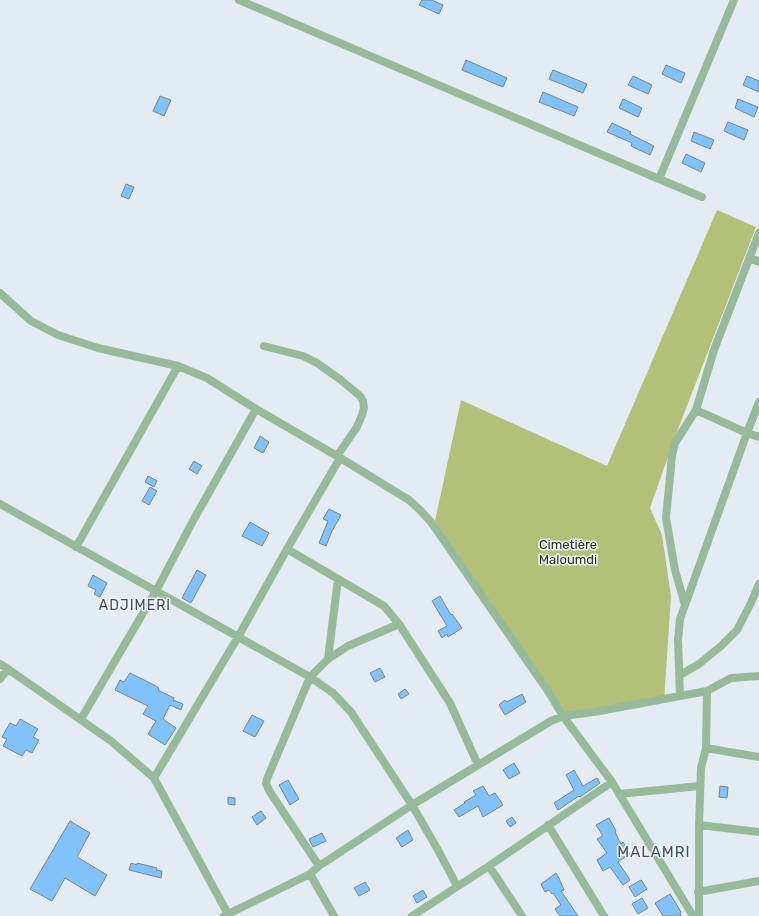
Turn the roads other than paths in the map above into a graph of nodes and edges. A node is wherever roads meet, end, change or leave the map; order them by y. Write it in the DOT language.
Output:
graph roads {
  1 [pos="239,0"];
  2 [pos="734,0"];
  3 [pos="659,179"];
  4 [pos="702,197"];
  5 [pos="759,233"];
  6 [pos="750,258"];
  7 [pos="759,262"];
  8 [pos="0,293"];
  9 [pos="264,346"];
  10 [pos="178,366"];
  11 [pos="759,402"];
  12 [pos="256,409"];
  13 [pos="696,410"];
  14 [pos="746,433"];
  15 [pos="759,437"];
  16 [pos="338,457"];
  17 [pos="0,504"];
  18 [pos="76,547"];
  19 [pos="287,549"];
  20 [pos="338,578"];
  21 [pos="759,584"];
  22 [pos="156,591"];
  23 [pos="685,605"];
  24 [pos="399,624"];
  25 [pos="238,637"];
  26 [pos="328,659"];
  27 [pos="0,664"];
  28 [pos="8,669"];
  29 [pos="680,675"];
  30 [pos="759,676"];
  31 [pos="310,677"];
  32 [pos="0,679"];
  33 [pos="707,691"];
  34 [pos="680,696"];
  35 [pos="563,716"];
  36 [pos="81,719"];
  37 [pos="706,748"];
  38 [pos="759,757"];
  39 [pos="478,765"];
  40 [pos="154,778"];
  41 [pos="612,782"];
  42 [pos="700,786"];
  43 [pos="619,794"];
  44 [pos="412,805"];
  45 [pos="699,825"];
  46 [pos="548,826"];
  47 [pos="759,832"];
  48 [pos="319,866"];
  49 [pos="489,866"];
  50 [pos="310,874"];
  51 [pos="759,881"];
  52 [pos="457,886"];
  53 [pos="698,892"];
  54 [pos="226,915"];
  55 [pos="334,916"];
  56 [pos="412,916"];
  57 [pos="522,916"];
  58 [pos="604,916"];
  59 [pos="693,916"];
  60 [pos="699,916"];
  1 -- 3 [label="street"];
  2 -- 3 [label="street"];
  3 -- 4 [label="street"];
  5 -- 6 [label="street"];
  6 -- 7 [label="street"];
  6 -- 13 [label="street"];
  8 -- 10 [label="street"];
  9 -- 16 [label="street"];
  10 -- 12 [label="street"];
  10 -- 18 [label="street"];
  11 -- 14 [label="street"];
  12 -- 16 [label="street"];
  12 -- 22 [label="street"];
  13 -- 14 [label="street"];
  13 -- 23 [label="street"];
  14 -- 15 [label="street"];
  14 -- 23 [label="street"];
  16 -- 19 [label="street"];
  16 -- 35 [label="street"];
  17 -- 18 [label="street"];
  18 -- 22 [label="street"];
  19 -- 20 [label="street"];
  19 -- 25 [label="street"];
  20 -- 24 [label="street"];
  20 -- 26 [label="street"];
  21 -- 29 [label="street"];
  22 -- 25 [label="street"];
  22 -- 36 [label="street"];
  23 -- 29 [label="street"];
  24 -- 26 [label="street"];
  24 -- 39 [label="street"];
  25 -- 31 [label="street"];
  25 -- 40 [label="street"];
  26 -- 31 [label="street"];
  27 -- 28 [label="street"];
  28 -- 32 [label="street"];
  28 -- 36 [label="street"];
  29 -- 34 [label="street"];
  30 -- 33 [label="street"];
  31 -- 44 [label="street"];
  31 -- 48 [label="street"];
  33 -- 34 [label="street"];
  33 -- 37 [label="street"];
  34 -- 35 [label="street"];
  35 -- 39 [label="street"];
  35 -- 41 [label="street"];
  36 -- 40 [label="street"];
  37 -- 38 [label="street"];
  37 -- 42 [label="street"];
  39 -- 44 [label="street"];
  40 -- 54 [label="street"];
  41 -- 43 [label="street"];
  41 -- 46 [label="street"];
  42 -- 43 [label="street"];
  42 -- 45 [label="street"];
  43 -- 59 [label="street"];
  44 -- 48 [label="street"];
  44 -- 52 [label="street"];
  45 -- 47 [label="street"];
  45 -- 53 [label="street"];
  46 -- 49 [label="street"];
  46 -- 58 [label="street"];
  48 -- 50 [label="street"];
  49 -- 52 [label="street"];
  49 -- 57 [label="street"];
  50 -- 54 [label="street"];
  50 -- 55 [label="street"];
  51 -- 53 [label="street"];
  52 -- 56 [label="street"];
  53 -- 60 [label="street"];
}
